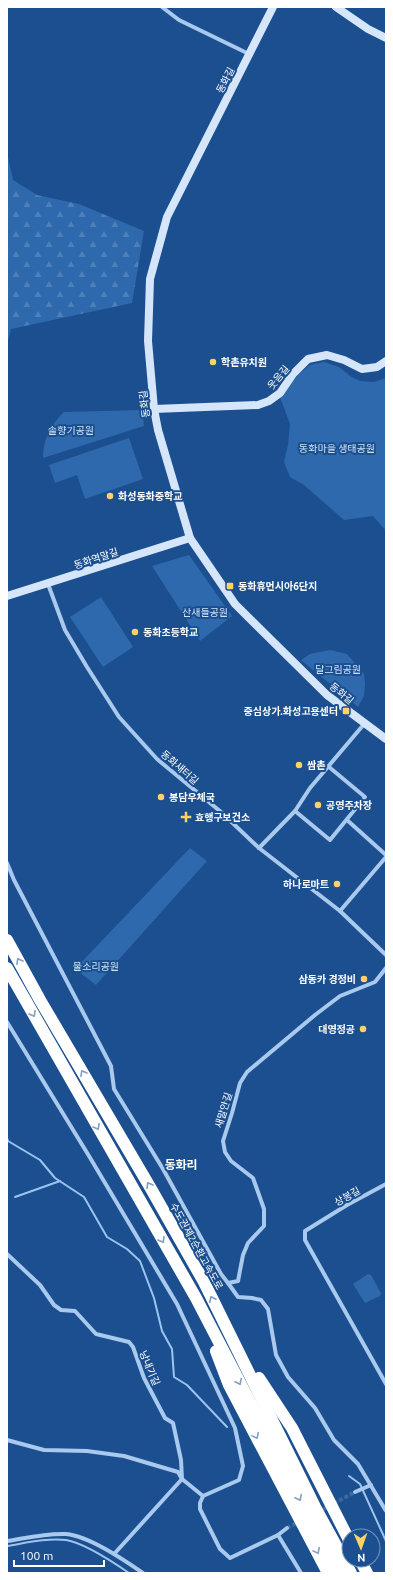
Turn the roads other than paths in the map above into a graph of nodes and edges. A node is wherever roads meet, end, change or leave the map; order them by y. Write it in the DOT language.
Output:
graph roads {
  1 [pos="162,7"];
  2 [pos="273,7"];
  3 [pos="336,7"];
  4 [pos="386,38"];
  5 [pos="249,54"];
  6 [pos="386,361"];
  7 [pos="154,409"];
  8 [pos="190,538"];
  9 [pos="48,584"];
  10 [pos="7,596"];
  11 [pos="365,723"];
  12 [pos="386,739"];
  13 [pos="329,767"];
  14 [pos="295,811"];
  15 [pos="347,820"];
  16 [pos="259,848"];
  17 [pos="386,856"];
  18 [pos="7,863"];
  19 [pos="340,911"];
  20 [pos="7,940"];
  21 [pos="386,955"];
  22 [pos="7,968"];
  23 [pos="386,968"];
  24 [pos="7,1022"];
  25 [pos="386,1184"];
  26 [pos="7,1254"];
  27 [pos="228,1283"];
  28 [pos="196,1298"];
  29 [pos="230,1334"];
  30 [pos="386,1384"];
  31 [pos="7,1440"];
  32 [pos="182,1479"];
  33 [pos="370,1486"];
  34 [pos="356,1491"];
  35 [pos="203,1496"];
  36 [pos="386,1511"];
  37 [pos="287,1528"];
  38 [pos="343,1528"];
  39 [pos="278,1535"];
  40 [pos="7,1541"];
  41 [pos="115,1554"];
  42 [pos="143,1573"];
  43 [pos="301,1573"];
  44 [pos="328,1573"];
  45 [pos="339,1573"];
  46 [pos="351,1573"];
  1 -- 5 [label="street"];
  2 -- 5 [label="street, 동화길"];
  3 -- 4 [label="street"];
  5 -- 7 [label="street, 동화길"];
  6 -- 7 [label="street, 웃음길"];
  7 -- 8 [label="street, 동화길"];
  8 -- 9 [label="street, 동화역말길"];
  8 -- 11 [label="street, 동화길"];
  9 -- 10 [label="street, 동화역말길"];
  9 -- 16 [label="street, 동화새터길"];
  11 -- 12 [label="street, 동화길"];
  11 -- 13 [label="street"];
  13 -- 14 [label="street"];
  13 -- 15 [label="street"];
  14 -- 15 [label="street"];
  14 -- 16 [label="street"];
  15 -- 17 [label="street"];
  16 -- 19 [label="street, 동화새터길"];
  17 -- 19 [label="street"];
  18 -- 27 [label="street"];
  19 -- 21 [label="street, 동화새터길"];
  29 -- 20 [label="highway, 수도권제2순환고속도로, one-way"];
  22 -- 28 [label="highway, one-way"];
  23 -- 27 [label="street, 새말안길"];
  24 -- 35 [label="street"];
  25 -- 30 [label="street, 상봉길"];
  26 -- 32 [label="street, 낭내기길"];
  27 -- 33 [label="street"];
  28 -- 44 [label="highway, one-way"];
  28 -- 45 [label="highway, one-way"];
  29 -- 38 [label="highway"];
  29 -- 46 [label="highway, 수도권제2순환고속도로"];
  31 -- 32 [label="street"];
  32 -- 35 [label="street"];
  32 -- 41 [label="street"];
  33 -- 34 [label="street"];
  33 -- 36 [label="street"];
  35 -- 39 [label="street"];
  37 -- 39 [label="street"];
  39 -- 43 [label="street"];
  40 -- 41 [label="street"];
  41 -- 42 [label="street"];
}
